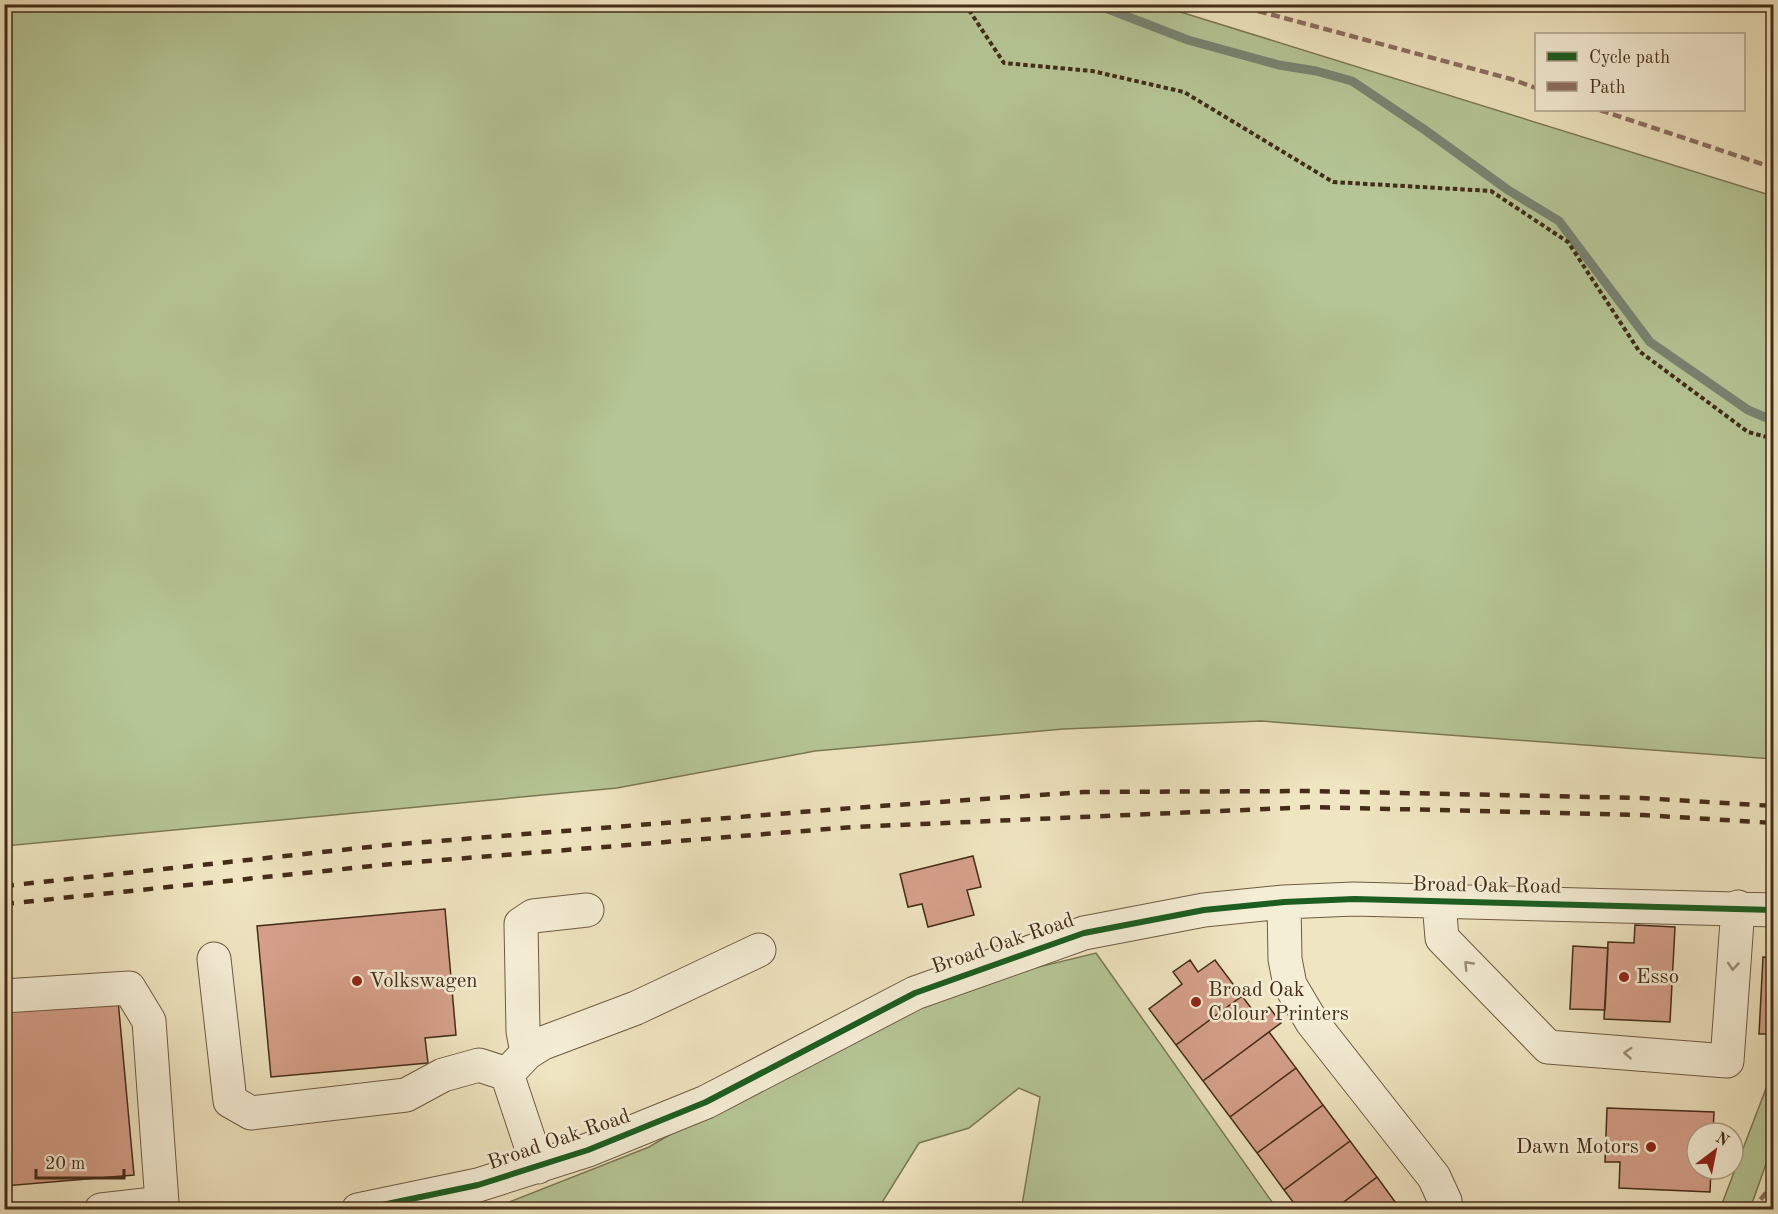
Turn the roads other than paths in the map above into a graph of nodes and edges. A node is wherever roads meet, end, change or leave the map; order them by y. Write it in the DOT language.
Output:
graph roads {
  1 [pos="1284,902"];
  2 [pos="1438,902"];
  3 [pos="1738,907"];
  4 [pos="587,910"];
  5 [pos="1773,910"];
  6 [pos="759,950"];
  7 [pos="214,959"];
  8 [pos="4,996"];
  9 [pos="517,1063"];
  10 [pos="538,1167"];
  11 [pos="101,1209"];
  12 [pos="358,1209"];
  13 [pos="1446,1209"];
  1 -- 2 [label="street, Broad Oak Road"];
  1 -- 10 [label="street, Broad Oak Road"];
  1 -- 13 [label="street"];
  2 -- 3 [label="street, Broad Oak Road"];
  3 -- 2 [label="street, one-way"];
  3 -- 5 [label="street, Broad Oak Road"];
  4 -- 9 [label="street"];
  6 -- 9 [label="street"];
  7 -- 9 [label="street"];
  8 -- 11 [label="street"];
  9 -- 10 [label="street"];
  10 -- 12 [label="street, Broad Oak Road"];
}
